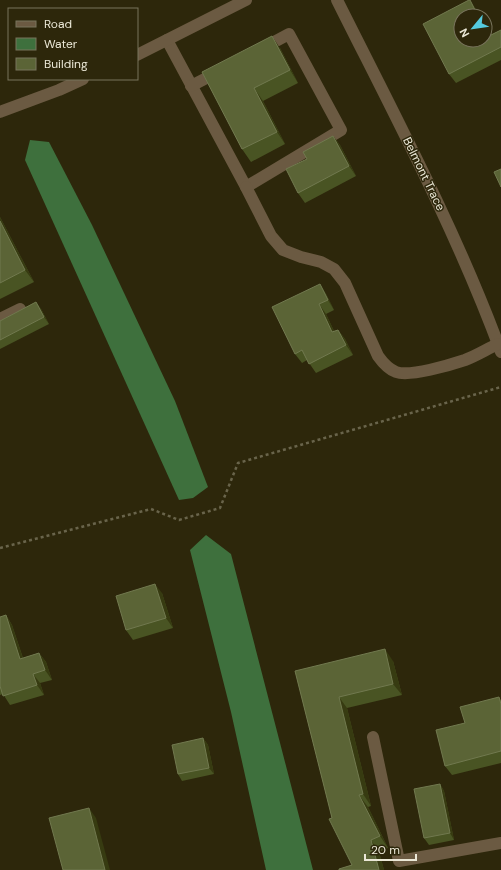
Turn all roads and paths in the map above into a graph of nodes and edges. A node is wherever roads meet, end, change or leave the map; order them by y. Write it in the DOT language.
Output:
graph roads {
  1 [pos="246,0"];
  2 [pos="338,0"];
  3 [pos="166,40"];
  4 [pos="254,52"];
  5 [pos="138,54"];
  6 [pos="233,64"];
  7 [pos="82,80"];
  8 [pos="191,86"];
  9 [pos="0,112"];
  10 [pos="246,187"];
  11 [pos="20,308"];
  12 [pos="0,319"];
  13 [pos="500,348"];
  14 [pos="501,387"];
  15 [pos="0,548"];
  16 [pos="373,737"];
  17 [pos="501,843"];
  1 -- 3 [label="street"];
  2 -- 13 [label="street, Belmont Trace"];
  3 -- 5 [label="street"];
  3 -- 8 [label="street"];
  4 -- 10 [label="street"];
  6 -- 8 [label="street"];
  7 -- 9 [label="street"];
  8 -- 10 [label="street"];
  10 -- 13 [label="street"];
  11 -- 12 [label="street"];
  14 -- 15 [label="path"];
  16 -- 17 [label="street"];
}
